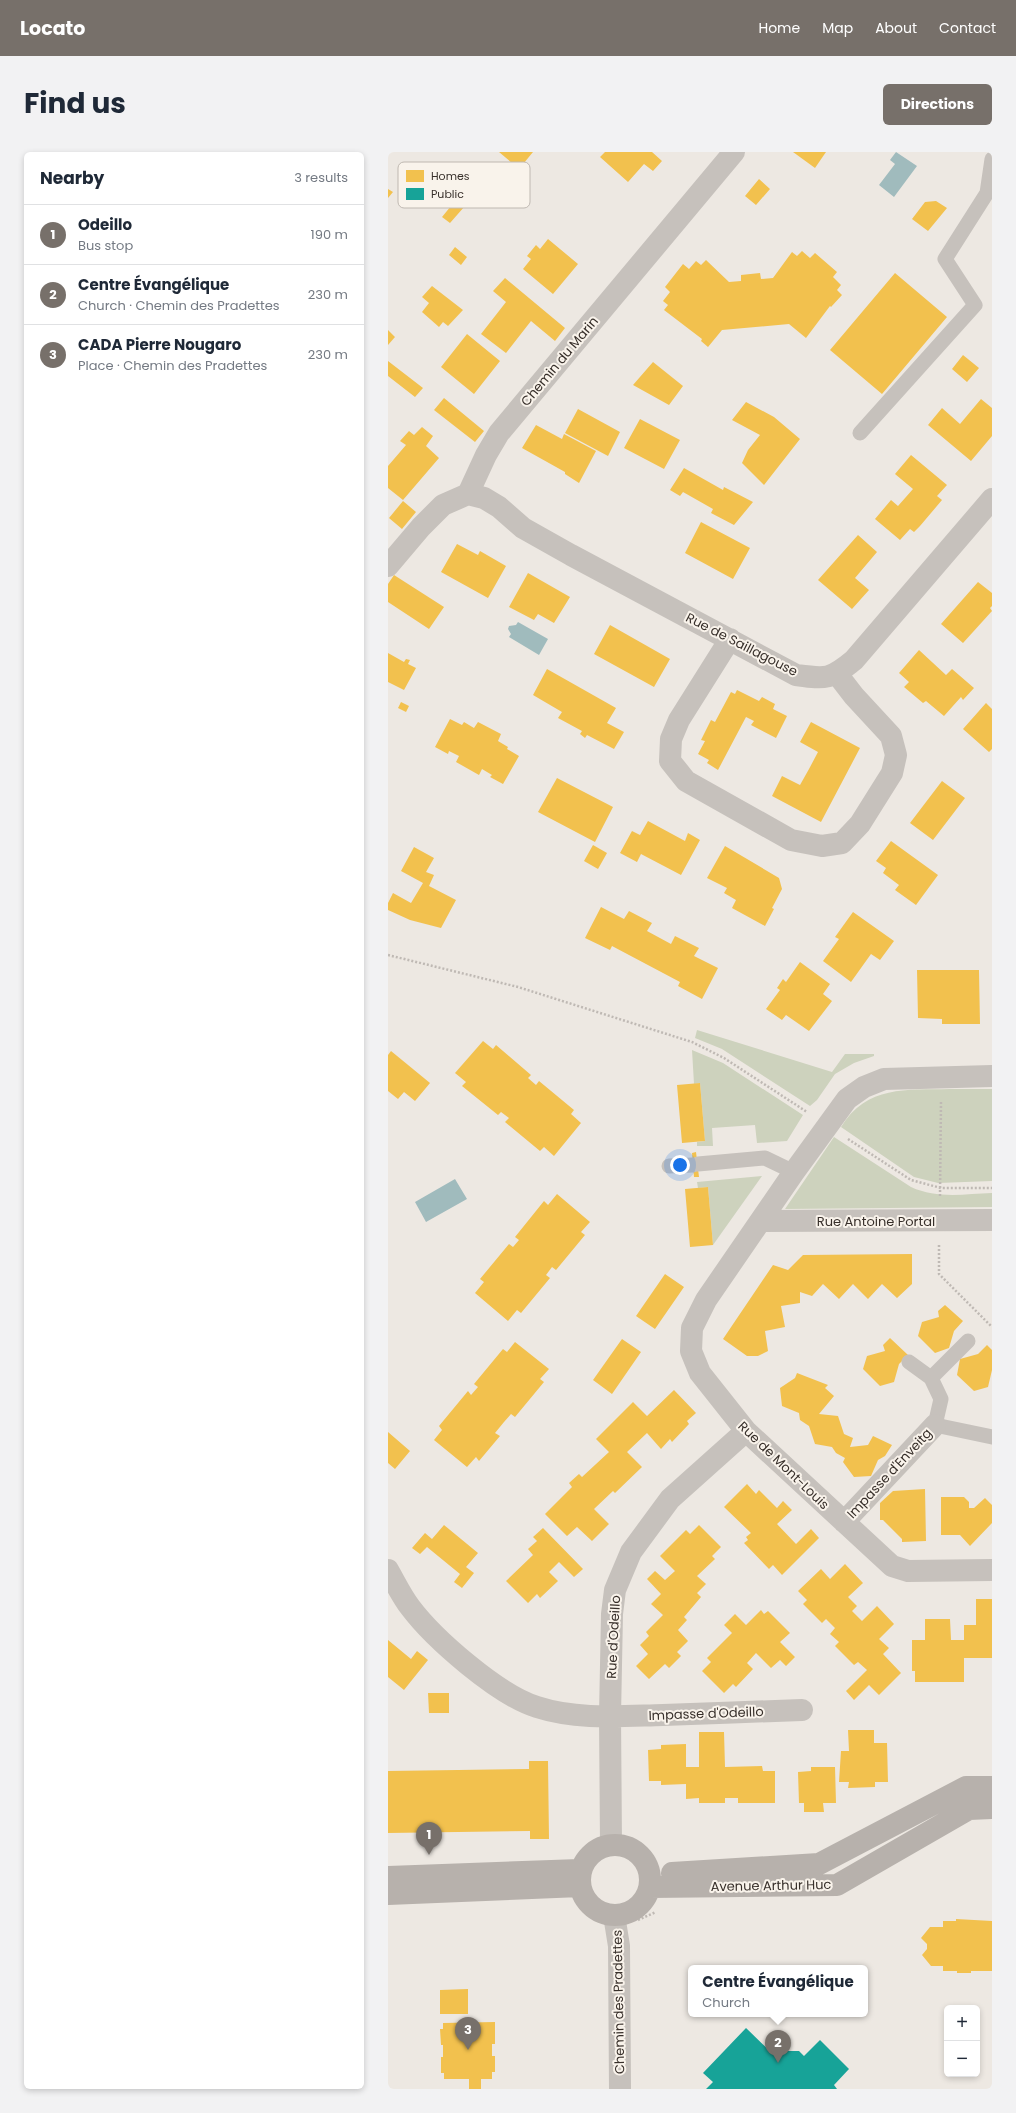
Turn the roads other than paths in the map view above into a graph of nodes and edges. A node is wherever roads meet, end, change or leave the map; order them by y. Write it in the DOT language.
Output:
graph roads {
  1 [pos="734,152"];
  2 [pos="992,159"];
  3 [pos="860,433"];
  4 [pos="468,494"];
  5 [pos="992,499"];
  6 [pos="388,566"];
  7 [pos="730,639"];
  8 [pos="837,674"];
  9 [pos="992,1076"];
  10 [pos="668,1166"];
  11 [pos="794,1172"];
  12 [pos="992,1220"];
  13 [pos="761,1222"];
  14 [pos="968,1341"];
  15 [pos="909,1362"];
  16 [pos="931,1378"];
  17 [pos="934,1426"];
  18 [pos="746,1431"];
  19 [pos="992,1437"];
  20 [pos="844,1522"];
  21 [pos="388,1570"];
  22 [pos="992,1570"];
  23 [pos="802,1710"];
  24 [pos="610,1716"];
  25 [pos="992,1787"];
  26 [pos="992,1808"];
  27 [pos="611,1844"];
  28 [pos="388,1877"];
  29 [pos="580,1878"];
  30 [pos="650,1880"];
  31 [pos="388,1894"];
  32 [pos="614,1915"];
  33 [pos="620,2089"];
  1 -- 4 [label="street, Chemin du Marin"];
  2 -- 3 [label="lane"];
  4 -- 6 [label="street"];
  4 -- 7 [label="street, Rue de Saillagouse"];
  5 -- 8 [label="street, Rue de Saillagouse"];
  7 -- 8 [label="street, Rue de Saillagouse"];
  7 -- 8 [label="street"];
  9 -- 11 [label="street, Rue de Mont-Louis"];
  10 -- 11 [label="lane"];
  11 -- 13 [label="street, Rue de Mont-Louis"];
  12 -- 13 [label="street, Rue Antoine Portal"];
  13 -- 18 [label="street, Rue de Mont-Louis"];
  14 -- 16 [label="lane"];
  15 -- 16 [label="lane, Impasse d'Enveitg"];
  16 -- 17 [label="lane, Impasse d'Enveitg"];
  17 -- 19 [label="lane, Impasse d'Enveitg"];
  17 -- 20 [label="street, Impasse d'Enveitg"];
  18 -- 20 [label="street, Rue de Mont-Louis"];
  18 -- 24 [label="street, Rue d'Odeillo"];
  20 -- 22 [label="street, Rue de Mont-Louis"];
  21 -- 24 [label="street, Impasse d'Odeillo"];
  23 -- 24 [label="street, Impasse d'Odeillo"];
  24 -- 27 [label="street, Rue d'Odeillo"];
  25 -- 30 [label="street, Avenue Arthur Huc"];
  26 -- 30 [label="street, Avenue Arthur Huc"];
  27 -- 29 [label="street"];
  27 -- 30 [label="street"];
  28 -- 29 [label="street"];
  29 -- 31 [label="street"];
  29 -- 32 [label="street"];
  30 -- 32 [label="street"];
  32 -- 33 [label="street, Chemin des Pradettes"];
}
